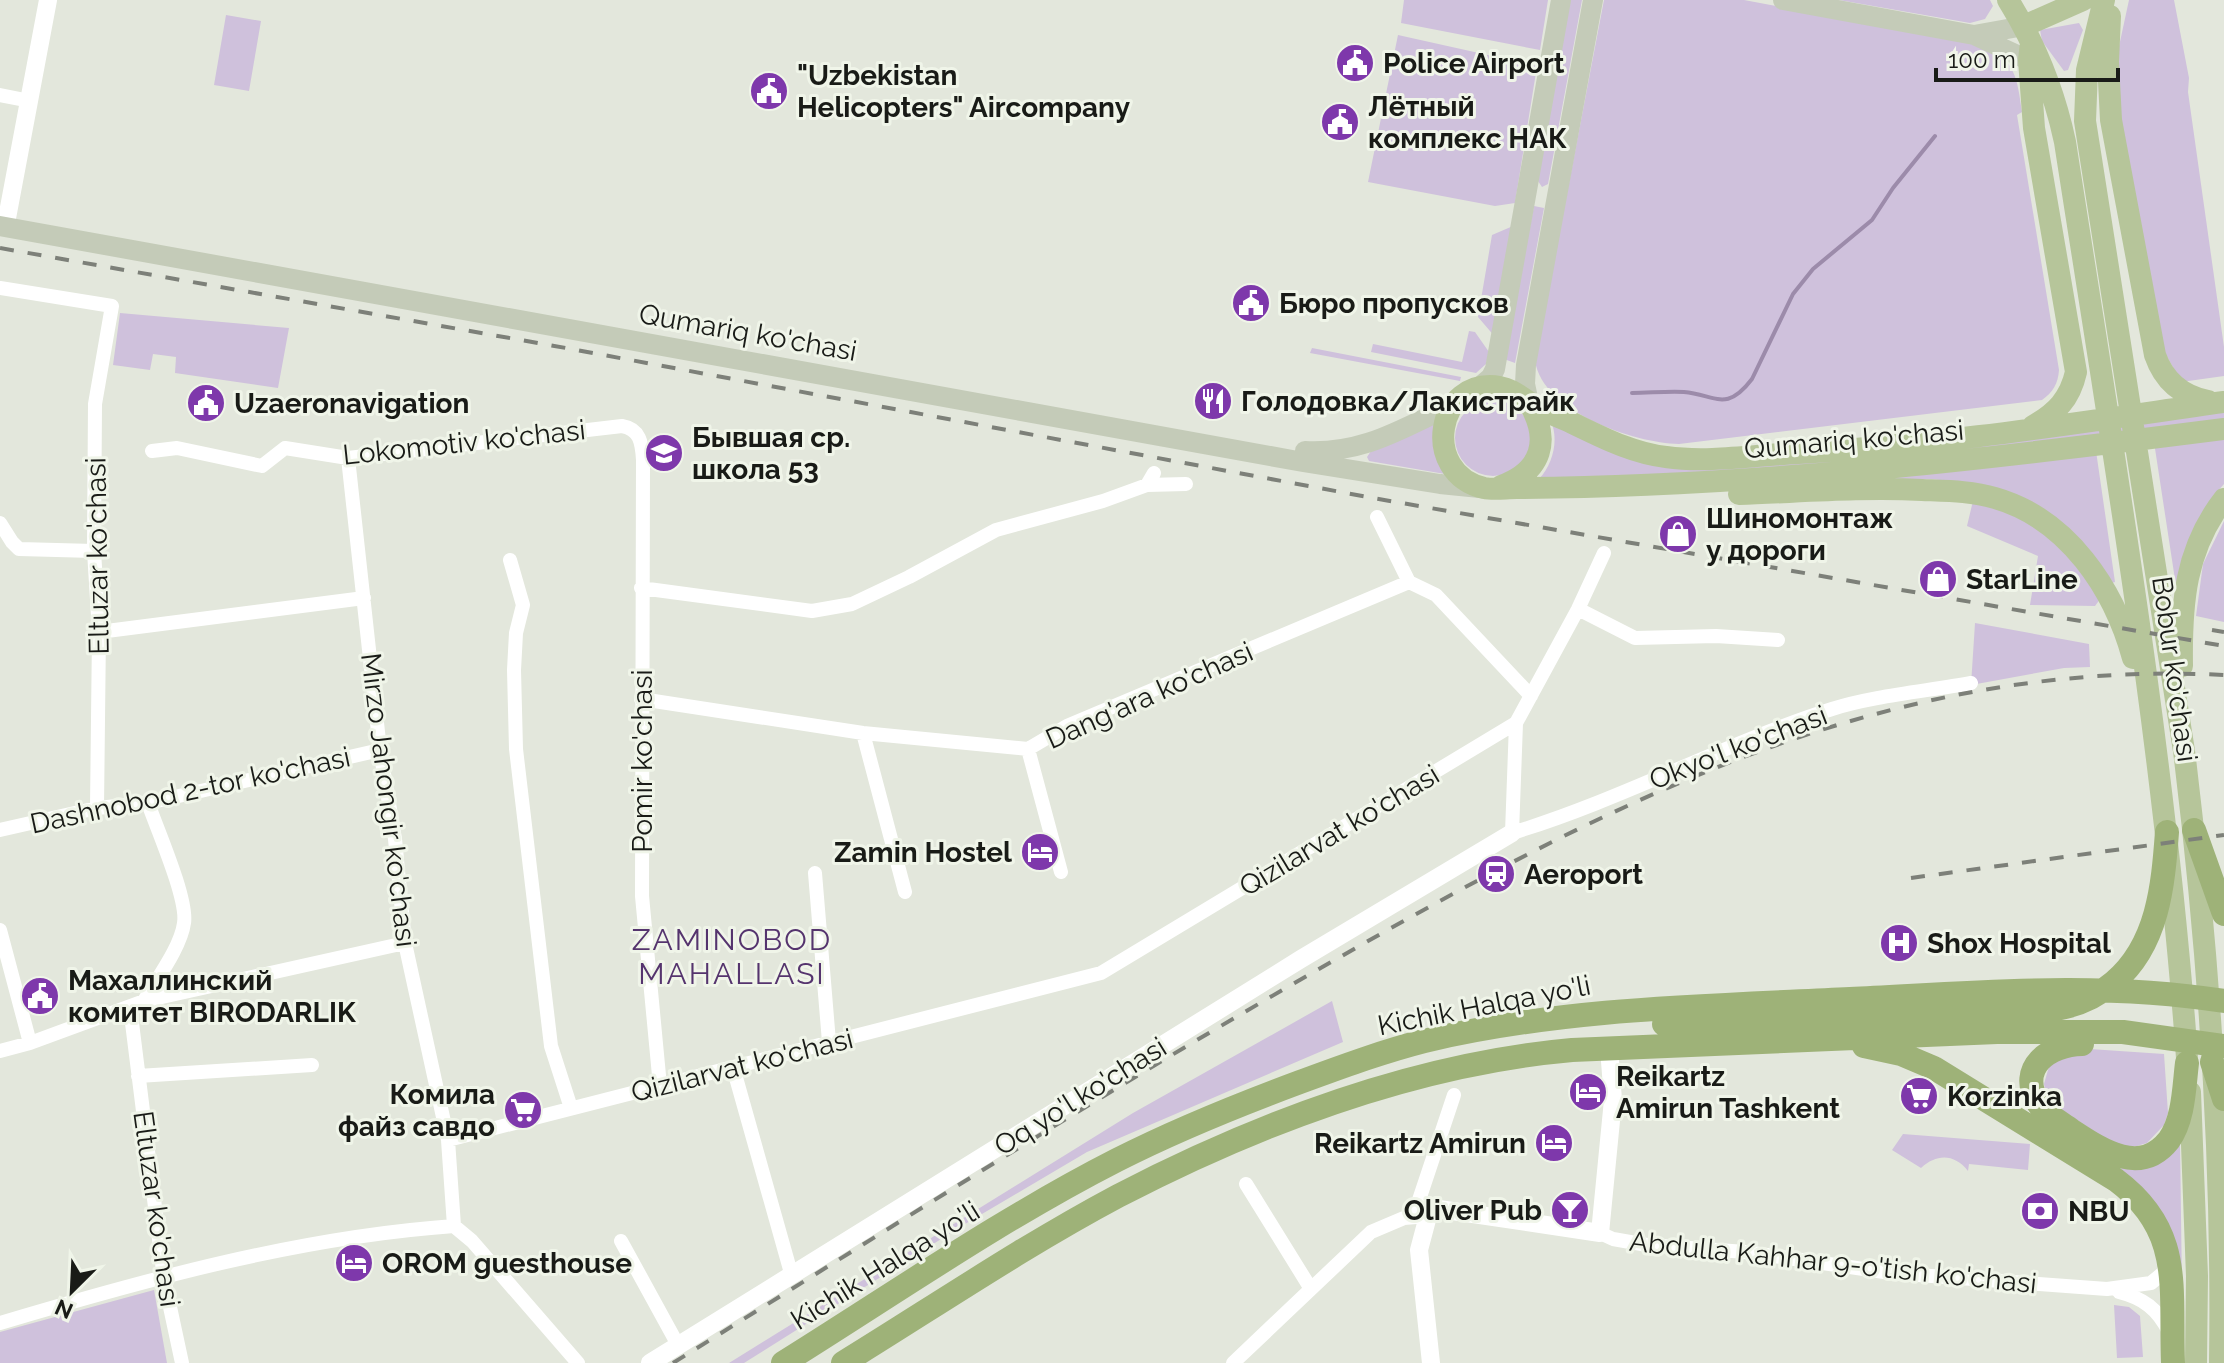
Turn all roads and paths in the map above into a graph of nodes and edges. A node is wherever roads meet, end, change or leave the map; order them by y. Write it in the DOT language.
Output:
graph roads {
  1 [pos="48,0"];
  2 [pos="1561,0"];
  3 [pos="1593,0"];
  4 [pos="1783,0"];
  5 [pos="2008,0"];
  6 [pos="2083,0"];
  7 [pos="2104,0"];
  8 [pos="2110,0"];
  9 [pos="1974,35"];
  10 [pos="2032,49"];
  11 [pos="0,95"];
  12 [pos="30,101"];
  13 [pos="1526,195"];
  14 [pos="1556,200"];
  15 [pos="3,222"];
  16 [pos="0,288"];
  17 [pos="2153,346"];
  18 [pos="2075,359"];
  19 [pos="1477,389"];
  20 [pos="2223,402"];
  21 [pos="1529,403"];
  22 [pos="1455,404"];
  23 [pos="2224,429"];
  24 [pos="2023,431"];
  25 [pos="639,436"];
  26 [pos="152,451"];
  27 [pos="348,458"];
  28 [pos="1186,484"];
  29 [pos="1610,488"];
  30 [pos="1488,489"];
  31 [pos="2224,499"];
  32 [pos="1377,517"];
  33 [pos="0,523"];
  34 [pos="94,551"];
  35 [pos="1604,553"];
  36 [pos="510,560"];
  37 [pos="1409,582"];
  38 [pos="641,588"];
  39 [pos="364,598"];
  40 [pos="1578,609"];
  41 [pos="99,632"];
  42 [pos="1778,640"];
  43 [pos="1971,683"];
  44 [pos="1531,696"];
  45 [pos="641,699"];
  46 [pos="1516,723"];
  47 [pos="863,733"];
  48 [pos="1028,749"];
  49 [pos="380,750"];
  50 [pos="2184,751"];
  51 [pos="2157,752"];
  52 [pos="148,803"];
  53 [pos="97,808"];
  54 [pos="0,830"];
  55 [pos="2194,830"];
  56 [pos="2167,832"];
  57 [pos="1512,833"];
  58 [pos="1061,872"];
  59 [pos="815,873"];
  60 [pos="905,892"];
  61 [pos="2224,914"];
  62 [pos="0,930"];
  63 [pos="405,943"];
  64 [pos="2224,1001"];
  65 [pos="137,1004"];
  66 [pos="1607,1029"];
  67 [pos="1833,1039"];
  68 [pos="829,1042"];
  69 [pos="30,1043"];
  70 [pos="0,1051"];
  71 [pos="2190,1051"];
  72 [pos="2218,1054"];
  73 [pos="312,1065"];
  74 [pos="733,1067"];
  75 [pos="138,1076"];
  76 [pos="660,1086"];
  77 [pos="1454,1095"];
  78 [pos="2224,1099"];
  79 [pos="571,1108"];
  80 [pos="448,1140"];
  81 [pos="1246,1184"];
  82 [pos="1422,1218"];
  83 [pos="454,1226"];
  84 [pos="1600,1233"];
  85 [pos="621,1241"];
  86 [pos="2168,1253"];
  87 [pos="791,1273"];
  88 [pos="164,1279"];
  89 [pos="1311,1289"];
  90 [pos="2107,1289"];
  91 [pos="0,1323"];
  92 [pos="678,1345"];
  93 [pos="2172,1352"];
  94 [pos="182,1363"];
  95 [pos="578,1363"];
  96 [pos="650,1363"];
  97 [pos="783,1363"];
  98 [pos="843,1363"];
  99 [pos="1233,1363"];
  100 [pos="1431,1363"];
  101 [pos="2196,1363"];
  102 [pos="2220,1363"];
  1 -- 12 [label="street"];
  2 -- 13 [label="main road"];
  3 -- 14 [label="main road"];
  4 -- 9 [label="main road"];
  5 -- 10 [label="main road, Bobur ko'chasi"];
  6 -- 10 [label="main road"];
  7 -- 50 [label="main road, Bobur ko'chasi"];
  8 -- 17 [label="main road"];
  9 -- 10 [label="main road"];
  9 -- 10 [label="main road"];
  10 -- 18 [label="main road"];
  10 -- 51 [label="main road, Bobur ko'chasi"];
  11 -- 12 [label="street"];
  12 -- 15 [label="street"];
  13 -- 14 [label="main road"];
  13 -- 19 [label="main road"];
  14 -- 21 [label="main road"];
  15 -- 22 [label="main road, Qumariq ko'chasi"];
  15 -- 30 [label="main road, Qumariq ko'chasi"];
  16 -- 34 [label="street, Eltuzar ko'chasi"];
  17 -- 18 [label="main road"];
  17 -- 20 [label="main road"];
  18 -- 24 [label="main road"];
  19 -- 21 [label="main road, Qumariq ko'chasi"];
  19 -- 22 [label="main road, Qumariq ko'chasi"];
  20 -- 24 [label="main road, Qumariq ko'chasi"];
  21 -- 24 [label="main road, Qumariq ko'chasi"];
  21 -- 30 [label="main road"];
  22 -- 30 [label="main road"];
  23 -- 29 [label="main road, Qumariq ko'chasi"];
  25 -- 27 [label="street, Lokomotiv ko'chasi"];
  25 -- 38 [label="street, Pomir ko'chasi"];
  26 -- 27 [label="street, Lokomotiv ko'chasi"];
  27 -- 39 [label="street, Mirzo Jahongir ko'chasi"];
  28 -- 38 [label="street"];
  29 -- 30 [label="main road, Qumariq ko'chasi"];
  29 -- 51 [label="main road"];
  31 -- 50 [label="main road"];
  32 -- 37 [label="street"];
  33 -- 34 [label="street"];
  34 -- 41 [label="street, Eltuzar ko'chasi"];
  35 -- 40 [label="street"];
  36 -- 79 [label="street"];
  37 -- 44 [label="street"];
  37 -- 48 [label="street, Dang'ara ko'chasi"];
  38 -- 45 [label="street, Pomir ko'chasi"];
  39 -- 41 [label="street"];
  39 -- 49 [label="street, Mirzo Jahongir ko'chasi"];
  40 -- 42 [label="street"];
  40 -- 44 [label="street"];
  41 -- 53 [label="street, Eltuzar ko'chasi"];
  43 -- 57 [label="street, Okyo'l ko'chasi"];
  44 -- 46 [label="street"];
  45 -- 47 [label="street, Dang'ara ko'chasi"];
  45 -- 76 [label="street, Pomir ko'chasi"];
  46 -- 57 [label="street"];
  46 -- 68 [label="street, Qizilarvat ko'chasi"];
  47 -- 48 [label="street, Dang'ara ko'chasi"];
  47 -- 60 [label="street"];
  48 -- 58 [label="street"];
  49 -- 52 [label="street, Dashnobod 2-tor ko'chasi"];
  49 -- 63 [label="street, Mirzo Jahongir ko'chasi"];
  50 -- 55 [label="main road, Bobur ko'chasi"];
  51 -- 56 [label="main road, Bobur ko'chasi"];
  52 -- 53 [label="street, Dashnobod 2-tor ko'chasi"];
  52 -- 65 [label="street"];
  53 -- 54 [label="street, Dashnobod 2-tor ko'chasi"];
  55 -- 61 [label="highway"];
  55 -- 72 [label="main road, Bobur ko'chasi"];
  56 -- 66 [label="highway"];
  56 -- 71 [label="main road, Bobur ko'chasi"];
  57 -- 87 [label="street, Oq yo'l ko'chasi"];
  59 -- 68 [label="street"];
  62 -- 69 [label="street"];
  63 -- 65 [label="street"];
  63 -- 80 [label="street, Mirzo Jahongir ko'chasi"];
  64 -- 66 [label="highway, Kichik Halqa yo'li"];
  65 -- 69 [label="street"];
  65 -- 75 [label="street, Eltuzar ko'chasi"];
  66 -- 67 [label="highway, Kichik Halqa yo'li"];
  66 -- 84 [label="street"];
  66 -- 97 [label="highway, Kichik Halqa yo'li"];
  66 -- 98 [label="highway, Kichik Halqa yo'li"];
  67 -- 71 [label="highway, Kichik Halqa yo'li"];
  67 -- 86 [label="highway"];
  68 -- 74 [label="street, Qizilarvat ko'chasi"];
  69 -- 70 [label="street"];
  71 -- 71 [label="highway"];
  71 -- 72 [label="highway, Kichik Halqa yo'li"];
  71 -- 101 [label="main road, Bobur ko'chasi"];
  72 -- 78 [label="highway"];
  72 -- 102 [label="main road, Bobur ko'chasi"];
  73 -- 75 [label="street"];
  74 -- 76 [label="street, Qizilarvat ko'chasi"];
  74 -- 87 [label="street"];
  75 -- 88 [label="street, Eltuzar ko'chasi"];
  76 -- 79 [label="street, Qizilarvat ko'chasi"];
  77 -- 82 [label="street"];
  79 -- 80 [label="street, Qizilarvat ko'chasi"];
  80 -- 83 [label="street"];
  81 -- 89 [label="street"];
  82 -- 84 [label="street, Abdulla Kahhar 9-o'tish ko'chasi"];
  82 -- 89 [label="street"];
  82 -- 100 [label="street"];
  83 -- 88 [label="street"];
  83 -- 95 [label="street"];
  84 -- 90 [label="street, Abdulla Kahhar 9-o'tish ko'chasi"];
  85 -- 92 [label="street"];
  86 -- 90 [label="street, Abdulla Kahhar 9-o'tish ko'chasi"];
  86 -- 93 [label="highway"];
  87 -- 92 [label="street, Oq yo'l ko'chasi"];
  88 -- 91 [label="street"];
  88 -- 94 [label="street, Eltuzar ko'chasi"];
  89 -- 99 [label="street"];
  90 -- 93 [label="street, Abdulla Kahhar 9-o'tish ko'chasi"];
  92 -- 96 [label="street, Oq yo'l ko'chasi"];
}
